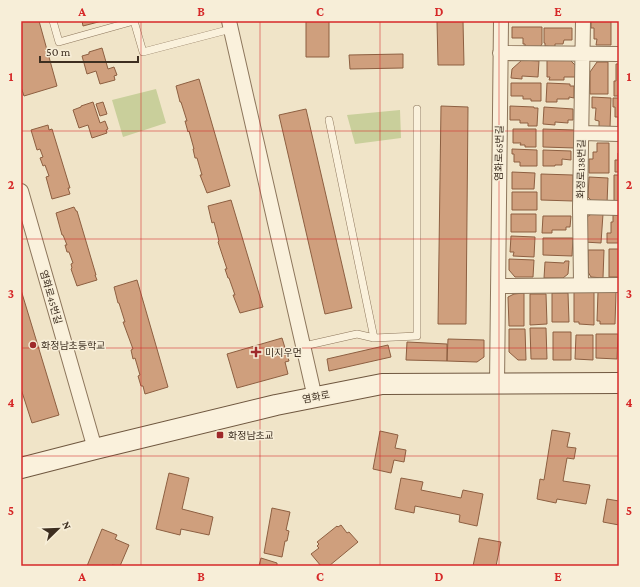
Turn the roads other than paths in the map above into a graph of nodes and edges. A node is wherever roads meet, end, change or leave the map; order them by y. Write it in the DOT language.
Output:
graph roads {
  1 [pos="54,21"];
  2 [pos="134,21"];
  3 [pos="501,21"];
  4 [pos="583,21"];
  5 [pos="230,25"];
  6 [pos="500,54"];
  7 [pos="583,54"];
  8 [pos="619,54"];
  9 [pos="417,109"];
  10 [pos="329,120"];
  11 [pos="582,134"];
  12 [pos="619,134"];
  13 [pos="21,191"];
  14 [pos="580,207"];
  15 [pos="619,208"];
  16 [pos="24,211"];
  17 [pos="580,284"];
  18 [pos="619,285"];
  19 [pos="498,286"];
  20 [pos="374,338"];
  21 [pos="304,346"];
  22 [pos="619,383"];
  23 [pos="497,384"];
  24 [pos="315,398"];
  25 [pos="95,449"];
  26 [pos="21,468"];
  1 -- 2 [label="lane"];
  2 -- 5 [label="lane"];
  3 -- 6 [label="street, 염화로65번길"];
  4 -- 7 [label="street, 화정로138번길"];
  5 -- 21 [label="street"];
  6 -- 7 [label="street"];
  6 -- 19 [label="street, 염화로65번길"];
  7 -- 8 [label="street"];
  7 -- 11 [label="street, 화정로138번길"];
  9 -- 20 [label="lane"];
  10 -- 20 [label="lane"];
  11 -- 12 [label="street"];
  11 -- 14 [label="street, 화정로138번길"];
  13 -- 16 [label="street, 염화로45번길"];
  14 -- 15 [label="street"];
  14 -- 17 [label="street, 화정로138번길"];
  16 -- 25 [label="street, 염화로45번길"];
  17 -- 18 [label="street"];
  17 -- 19 [label="street"];
  19 -- 23 [label="street, 염화로65번길"];
  20 -- 21 [label="lane"];
  21 -- 24 [label="street"];
  22 -- 23 [label="street, 염화로"];
  23 -- 24 [label="street, 염화로"];
  24 -- 25 [label="street, 염화로"];
  25 -- 26 [label="street, 염화로"];
}
